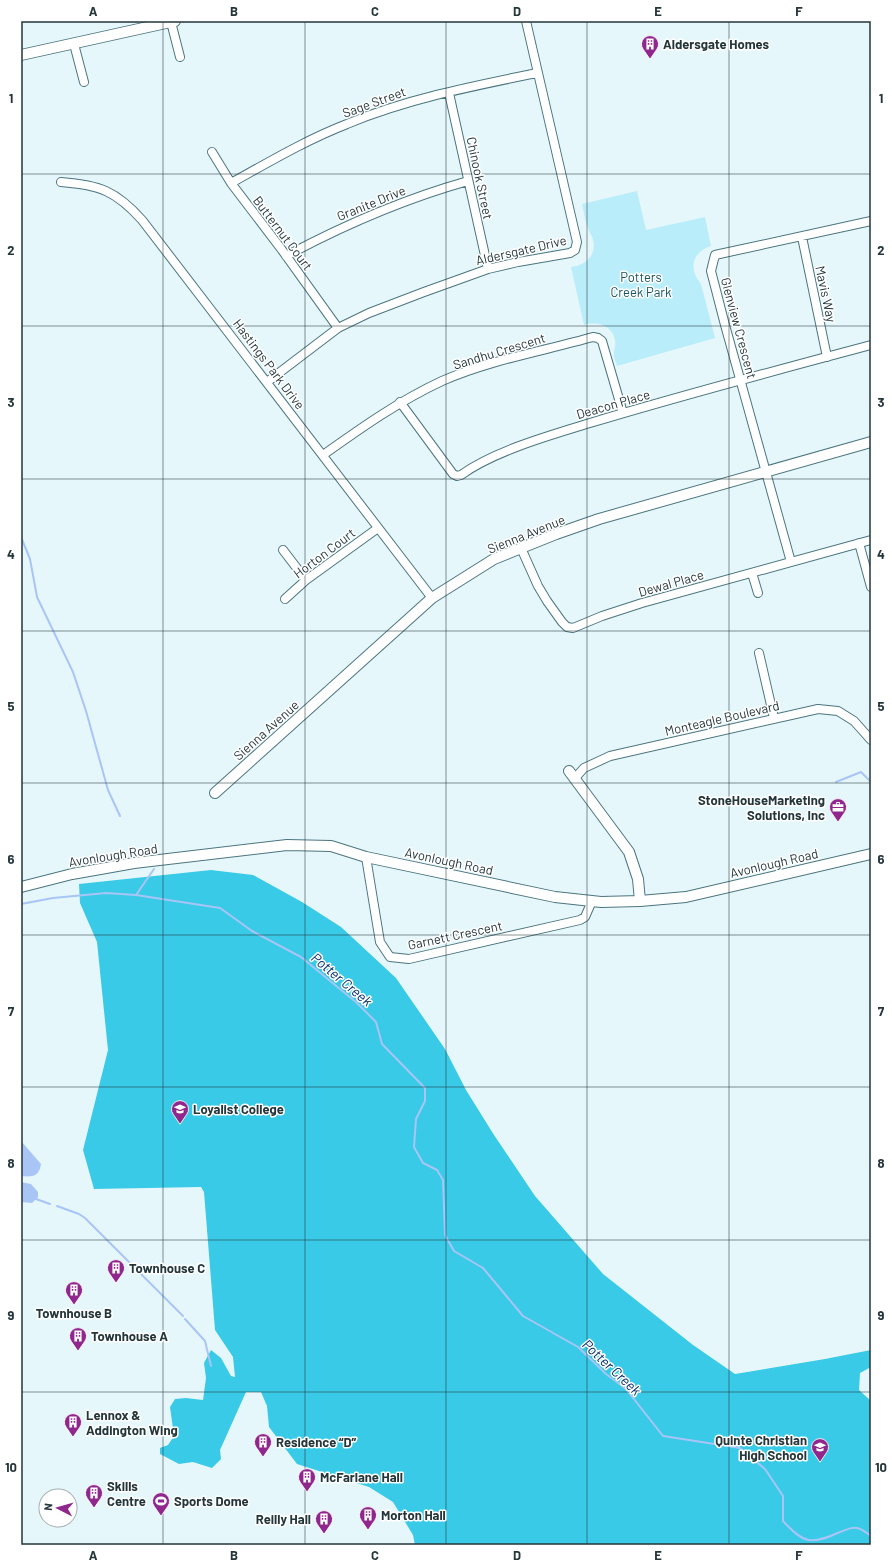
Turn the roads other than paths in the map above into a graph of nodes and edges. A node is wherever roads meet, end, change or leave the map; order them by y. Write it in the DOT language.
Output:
graph roads {
  1 [pos="526,21"];
  2 [pos="173,22"];
  3 [pos="74,44"];
  4 [pos="21,56"];
  5 [pos="180,57"];
  6 [pos="537,73"];
  7 [pos="84,82"];
  8 [pos="449,93"];
  9 [pos="212,152"];
  10 [pos="468,181"];
  11 [pos="61,182"];
  12 [pos="231,184"];
  13 [pos="871,221"];
  14 [pos="802,237"];
  15 [pos="286,256"];
  16 [pos="488,269"];
  17 [pos="338,328"];
  18 [pos="871,345"];
  19 [pos="827,357"];
  20 [pos="740,380"];
  21 [pos="267,382"];
  22 [pos="400,402"];
  23 [pos="623,413"];
  24 [pos="871,442"];
  25 [pos="323,455"];
  26 [pos="766,471"];
  27 [pos="378,528"];
  28 [pos="871,540"];
  29 [pos="859,543"];
  30 [pos="521,548"];
  31 [pos="283,550"];
  32 [pos="791,562"];
  33 [pos="752,573"];
  34 [pos="306,580"];
  35 [pos="871,587"];
  36 [pos="758,593"];
  37 [pos="432,598"];
  38 [pos="284,599"];
  39 [pos="759,653"];
  40 [pos="774,718"];
  41 [pos="871,740"];
  42 [pos="572,774"];
  43 [pos="216,793"];
  44 [pos="871,854"];
  45 [pos="366,857"];
  46 [pos="21,887"];
  47 [pos="592,901"];
  48 [pos="640,902"];
  1 -- 6 [label="street, Aldersgate Drive"];
  2 -- 3 [label="street"];
  2 -- 5 [label="street"];
  3 -- 4 [label="street"];
  3 -- 7 [label="street"];
  6 -- 8 [label="street, Sage Street"];
  6 -- 16 [label="street, Aldersgate Drive"];
  8 -- 10 [label="street, Chinook Street"];
  8 -- 12 [label="street, Sage Street"];
  9 -- 12 [label="street, Butternut Court"];
  10 -- 15 [label="street, Granite Drive"];
  10 -- 16 [label="street, Chinook Street"];
  11 -- 21 [label="street, Hastings Park Drive"];
  12 -- 15 [label="street, Butternut Court"];
  13 -- 14 [label="street, Glenview Crescent"];
  14 -- 19 [label="street, Mavis Way"];
  14 -- 20 [label="street, Glenview Crescent"];
  15 -- 17 [label="street, Butternut Court"];
  16 -- 17 [label="street, Aldersgate Drive"];
  17 -- 21 [label="street, Aldersgate Drive"];
  18 -- 19 [label="street, Deacon Place"];
  19 -- 20 [label="street, Deacon Place"];
  20 -- 23 [label="street, Deacon Place"];
  20 -- 26 [label="street, Glenview Crescent"];
  21 -- 25 [label="street, Hastings Park Drive"];
  22 -- 23 [label="street, Deacon Place"];
  22 -- 23 [label="street, Sandhu Crescent"];
  22 -- 25 [label="street, Sandhu Crescent"];
  24 -- 26 [label="street, Sienna Avenue"];
  25 -- 27 [label="street, Hastings Park Drive"];
  26 -- 30 [label="street, Sienna Avenue"];
  26 -- 32 [label="street, Glenview Crescent"];
  27 -- 34 [label="street, Horton Court"];
  27 -- 37 [label="street, Hastings Park Drive"];
  28 -- 29 [label="street, Dewal Place"];
  29 -- 32 [label="street, Dewal Place"];
  29 -- 35 [label="street"];
  30 -- 33 [label="street, Dewal Place"];
  30 -- 37 [label="street, Sienna Avenue"];
  31 -- 34 [label="street"];
  32 -- 33 [label="street, Dewal Place"];
  33 -- 36 [label="street"];
  34 -- 38 [label="street, Horton Court"];
  37 -- 43 [label="street, Sienna Avenue"];
  39 -- 40 [label="street"];
  40 -- 41 [label="street, Monteagle Boulevard"];
  40 -- 42 [label="street, Monteagle Boulevard"];
  42 -- 48 [label="street"];
  44 -- 48 [label="street, Avonlough Road"];
  45 -- 46 [label="street, Avonlough Road"];
  45 -- 47 [label="street, Avonlough Road"];
  45 -- 47 [label="street, Garnett Crescent"];
  47 -- 48 [label="street, Avonlough Road"];
}
